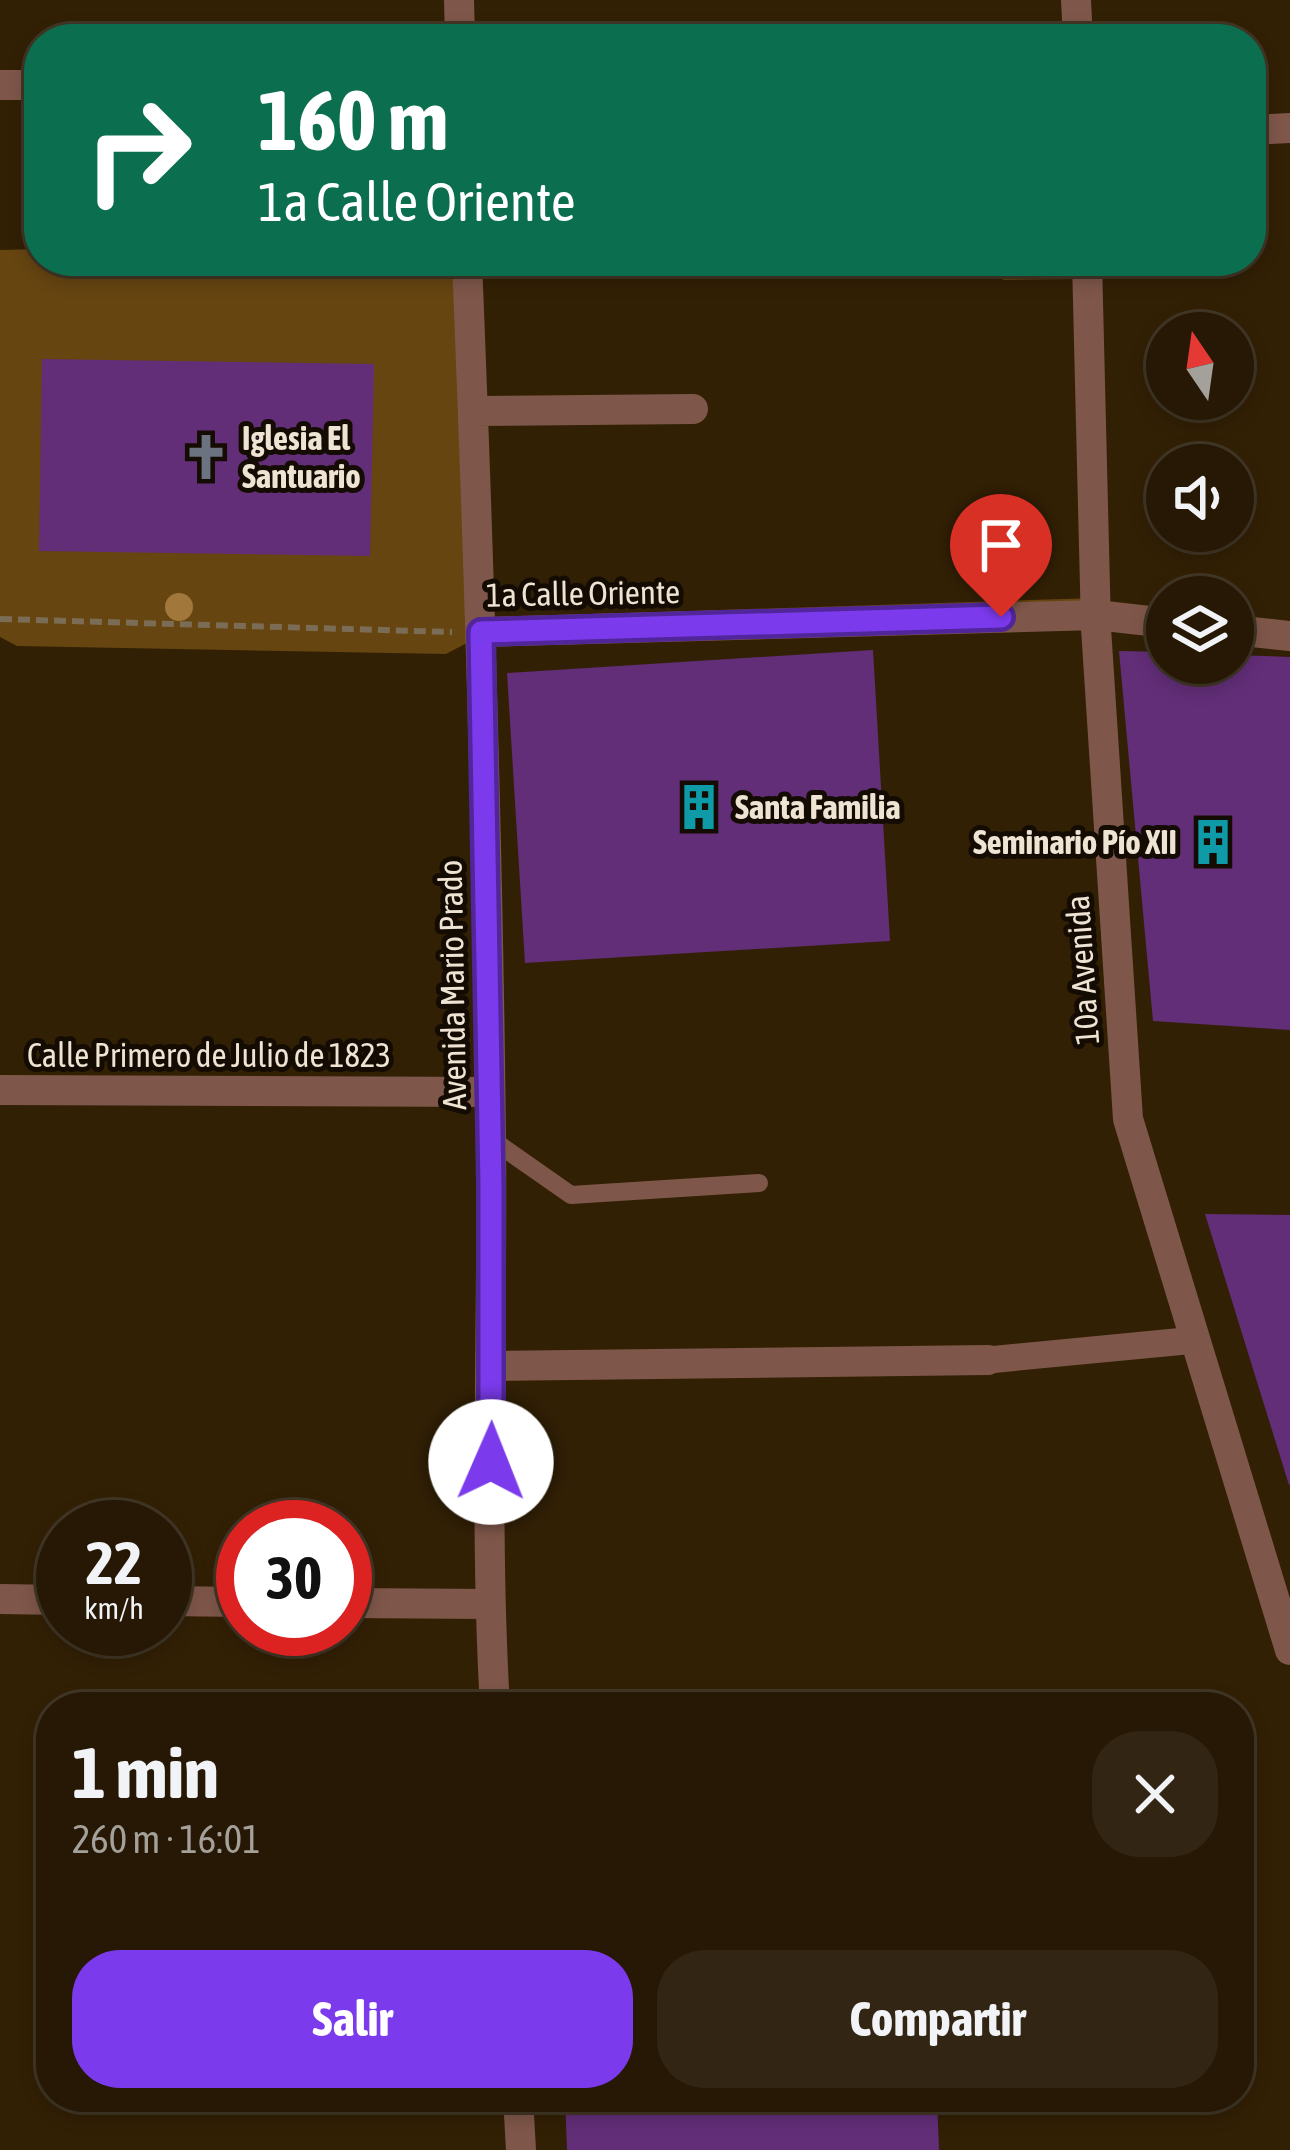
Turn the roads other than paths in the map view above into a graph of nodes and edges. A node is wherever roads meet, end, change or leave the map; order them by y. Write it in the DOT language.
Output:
graph roads {
  1 [pos="468,276"];
  2 [pos="1087,276"];
  3 [pos="693,409"];
  4 [pos="473,410"];
  5 [pos="1096,615"];
  6 [pos="1146,620"];
  7 [pos="481,632"];
  8 [pos="1254,632"];
  9 [pos="1290,636"];
  10 [pos="0,1090"];
  11 [pos="490,1092"];
  12 [pos="490,1139"];
  13 [pos="759,1184"];
  14 [pos="1196,1340"];
  15 [pos="988,1360"];
  16 [pos="493,1366"];
  17 [pos="1281,1589"];
  18 [pos="0,1599"];
  19 [pos="36,1600"];
  20 [pos="372,1603"];
  21 [pos="489,1604"];
  22 [pos="1290,1650"];
  23 [pos="494,1692"];
  24 [pos="519,2112"];
  25 [pos="520,2150"];
  1 -- 4 [label="street, Avenida Mario Prado"];
  2 -- 5 [label="street, 10a Avenida"];
  3 -- 4 [label="street"];
  4 -- 7 [label="street, Avenida Mario Prado"];
  5 -- 6 [label="street, 1a Calle Oriente"];
  5 -- 7 [label="street, 1a Calle Oriente"];
  5 -- 14 [label="street, 10a Avenida"];
  7 -- 11 [label="street, Avenida Mario Prado"];
  8 -- 9 [label="street"];
  10 -- 11 [label="street, Calle Primero de Julio de 1823"];
  11 -- 12 [label="street, Avenida Mario Prado"];
  12 -- 13 [label="lane"];
  12 -- 16 [label="street, Avenida Mario Prado"];
  14 -- 15 [label="street"];
  14 -- 17 [label="street, 10a Avenida"];
  15 -- 16 [label="street"];
  16 -- 21 [label="street, Avenida Mario Prado"];
  17 -- 22 [label="street, 10a Avenida"];
  18 -- 19 [label="street"];
  20 -- 21 [label="street"];
  21 -- 23 [label="street, Avenida Mario Prado"];
  24 -- 25 [label="street"];
}
